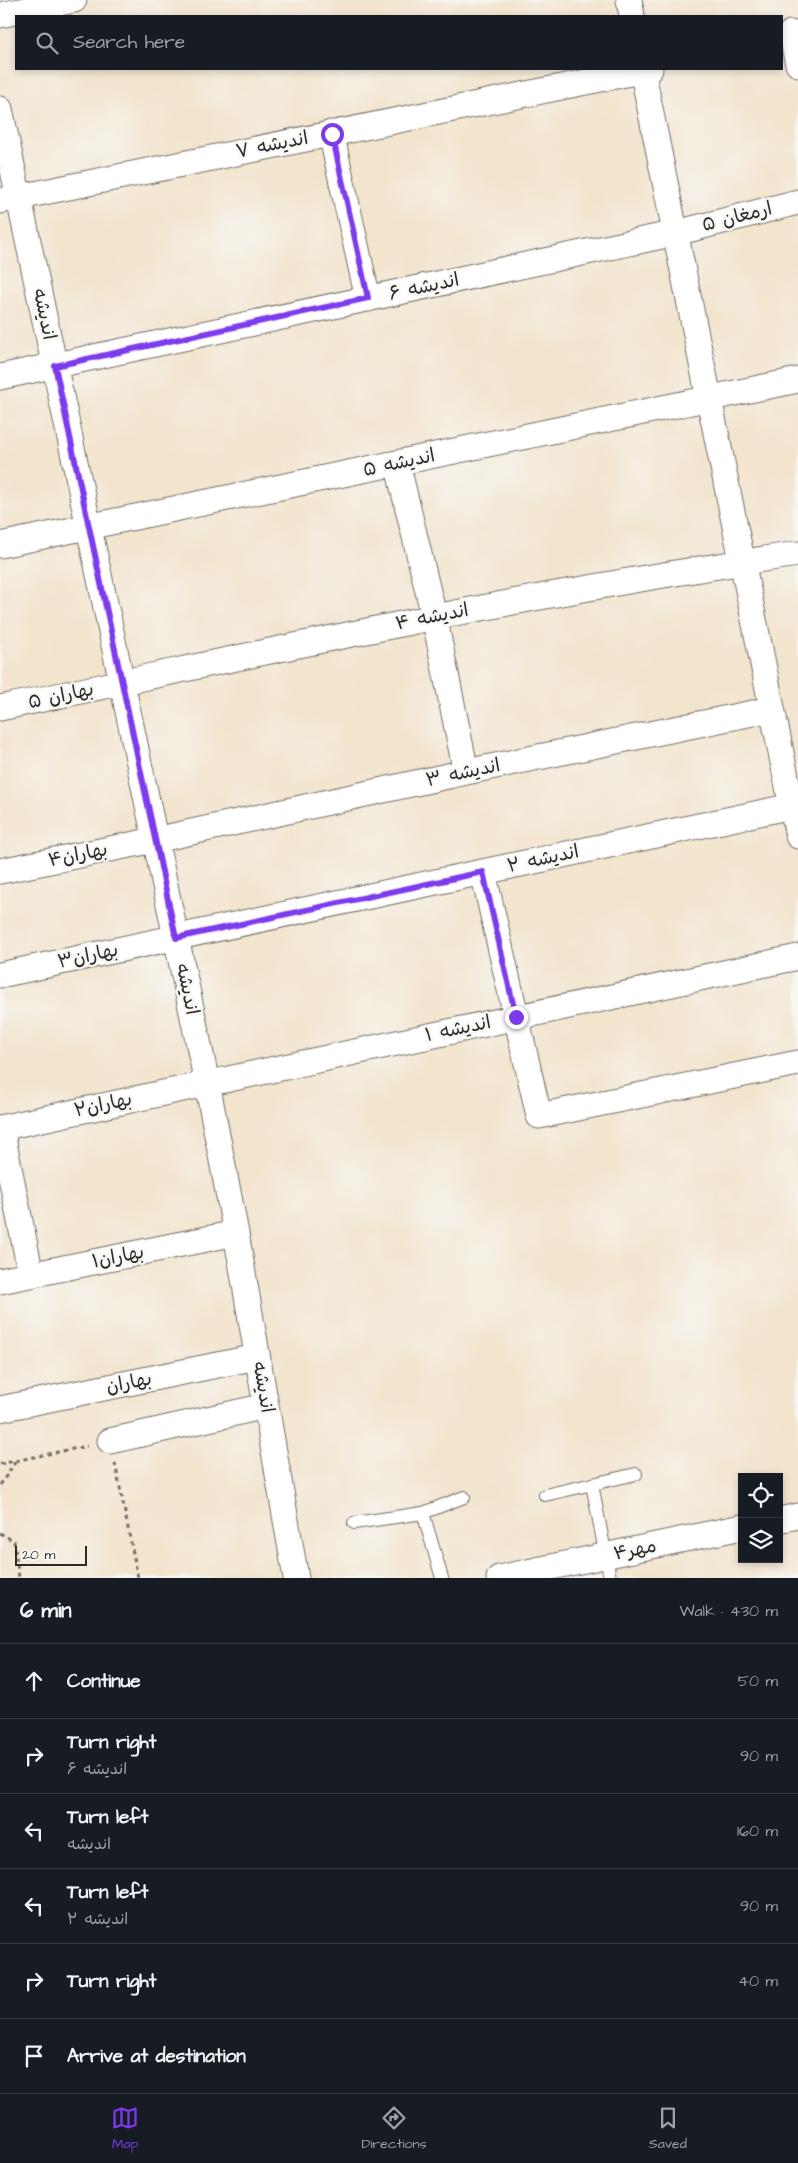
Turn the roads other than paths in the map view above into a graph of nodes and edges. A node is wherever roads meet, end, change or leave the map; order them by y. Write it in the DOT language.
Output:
graph roads {
  1 [pos="74,0"];
  2 [pos="628,0"];
  3 [pos="0,15"];
  4 [pos="632,15"];
  5 [pos="790,33"];
  6 [pos="798,64"];
  7 [pos="640,70"];
  8 [pos="645,70"];
  9 [pos="0,109"];
  10 [pos="332,134"];
  11 [pos="9,198"];
  12 [pos="798,202"];
  13 [pos="676,233"];
  14 [pos="368,298"];
  15 [pos="55,366"];
  16 [pos="0,377"];
  17 [pos="798,380"];
  18 [pos="710,399"];
  19 [pos="397,463"];
  20 [pos="89,528"];
  21 [pos="0,545"];
  22 [pos="798,554"];
  23 [pos="743,562"];
  24 [pos="434,616"];
  25 [pos="122,683"];
  26 [pos="0,708"];
  27 [pos="772,710"];
  28 [pos="790,759"];
  29 [pos="466,772"];
  30 [pos="792,806"];
  31 [pos="798,836"];
  32 [pos="155,840"];
  33 [pos="0,871"];
  34 [pos="483,872"];
  35 [pos="176,938"];
  36 [pos="798,957"];
  37 [pos="0,975"];
  38 [pos="516,1017"];
  39 [pos="798,1062"];
  40 [pos="207,1083"];
  41 [pos="0,1128"];
  42 [pos="236,1233"];
  43 [pos="31,1275"];
  44 [pos="0,1281"];
  45 [pos="258,1358"];
  46 [pos="266,1406"];
  47 [pos="0,1409"];
  48 [pos="110,1442"];
  49 [pos="636,1474"];
  50 [pos="592,1484"];
  51 [pos="545,1495"];
  52 [pos="464,1497"];
  53 [pos="423,1513"];
  54 [pos="798,1516"];
  55 [pos="783,1519"];
  56 [pos="354,1523"];
  57 [pos="738,1529"];
  58 [pos="608,1567"];
  59 [pos="296,1578"];
  60 [pos="442,1578"];
  61 [pos="500,1578"];
  1 -- 3 [label="street"];
  2 -- 4 [label="street"];
  5 -- 6 [label="street"];
  7 -- 10 [label="street, اندیشه ۷"];
  8 -- 13 [label="street"];
  9 -- 11 [label="street, اندیشه"];
  10 -- 11 [label="street, اندیشه ۷"];
  10 -- 14 [label="street"];
  11 -- 15 [label="street, اندیشه"];
  12 -- 13 [label="street, ارمغان ۵"];
  13 -- 14 [label="street, اندیشه ۶"];
  13 -- 18 [label="street"];
  14 -- 15 [label="street, اندیشه ۶"];
  15 -- 16 [label="street, اندیشه ۶"];
  15 -- 20 [label="street, اندیشه"];
  17 -- 18 [label="street, اندیشه ۵"];
  18 -- 19 [label="street, اندیشه ۵"];
  18 -- 23 [label="street"];
  19 -- 20 [label="street, اندیشه ۵"];
  19 -- 24 [label="street"];
  20 -- 21 [label="street, اندیشه ۵"];
  20 -- 25 [label="street, اندیشه"];
  22 -- 23 [label="street, اندیشه ۴"];
  23 -- 24 [label="street, اندیشه ۴"];
  23 -- 27 [label="street"];
  24 -- 25 [label="street, اندیشه ۴"];
  24 -- 29 [label="street"];
  25 -- 26 [label="street, بهاران ۵"];
  25 -- 32 [label="street, اندیشه"];
  27 -- 28 [label="street"];
  27 -- 29 [label="street, اندیشه ۳"];
  28 -- 30 [label="street"];
  29 -- 32 [label="street, اندیشه ۳"];
  30 -- 31 [label="street"];
  30 -- 34 [label="street, اندیشه ۲"];
  32 -- 33 [label="street, بهاران۴"];
  32 -- 35 [label="street, اندیشه"];
  34 -- 35 [label="street, اندیشه ۲"];
  34 -- 38 [label="street"];
  35 -- 37 [label="street, بهاران۳"];
  35 -- 40 [label="street, اندیشه"];
  36 -- 38 [label="street, اندیشه ۱"];
  38 -- 39 [label="street"];
  38 -- 40 [label="street, اندیشه ۱"];
  40 -- 41 [label="street, بهاران۲"];
  40 -- 42 [label="street, اندیشه"];
  41 -- 43 [label="street"];
  42 -- 43 [label="street, بهاران۱"];
  42 -- 45 [label="street, اندیشه"];
  43 -- 44 [label="street, بهاران۱"];
  45 -- 46 [label="street, اندیشه"];
  45 -- 47 [label="street, بهاران"];
  46 -- 48 [label="street"];
  46 -- 59 [label="street, اندیشه"];
  49 -- 50 [label="lane"];
  50 -- 51 [label="lane"];
  50 -- 58 [label="lane"];
  52 -- 53 [label="lane"];
  53 -- 56 [label="lane"];
  53 -- 60 [label="lane"];
  54 -- 55 [label="street"];
  57 -- 58 [label="street, مهر۴"];
  58 -- 61 [label="street, مهر۴"];
}
